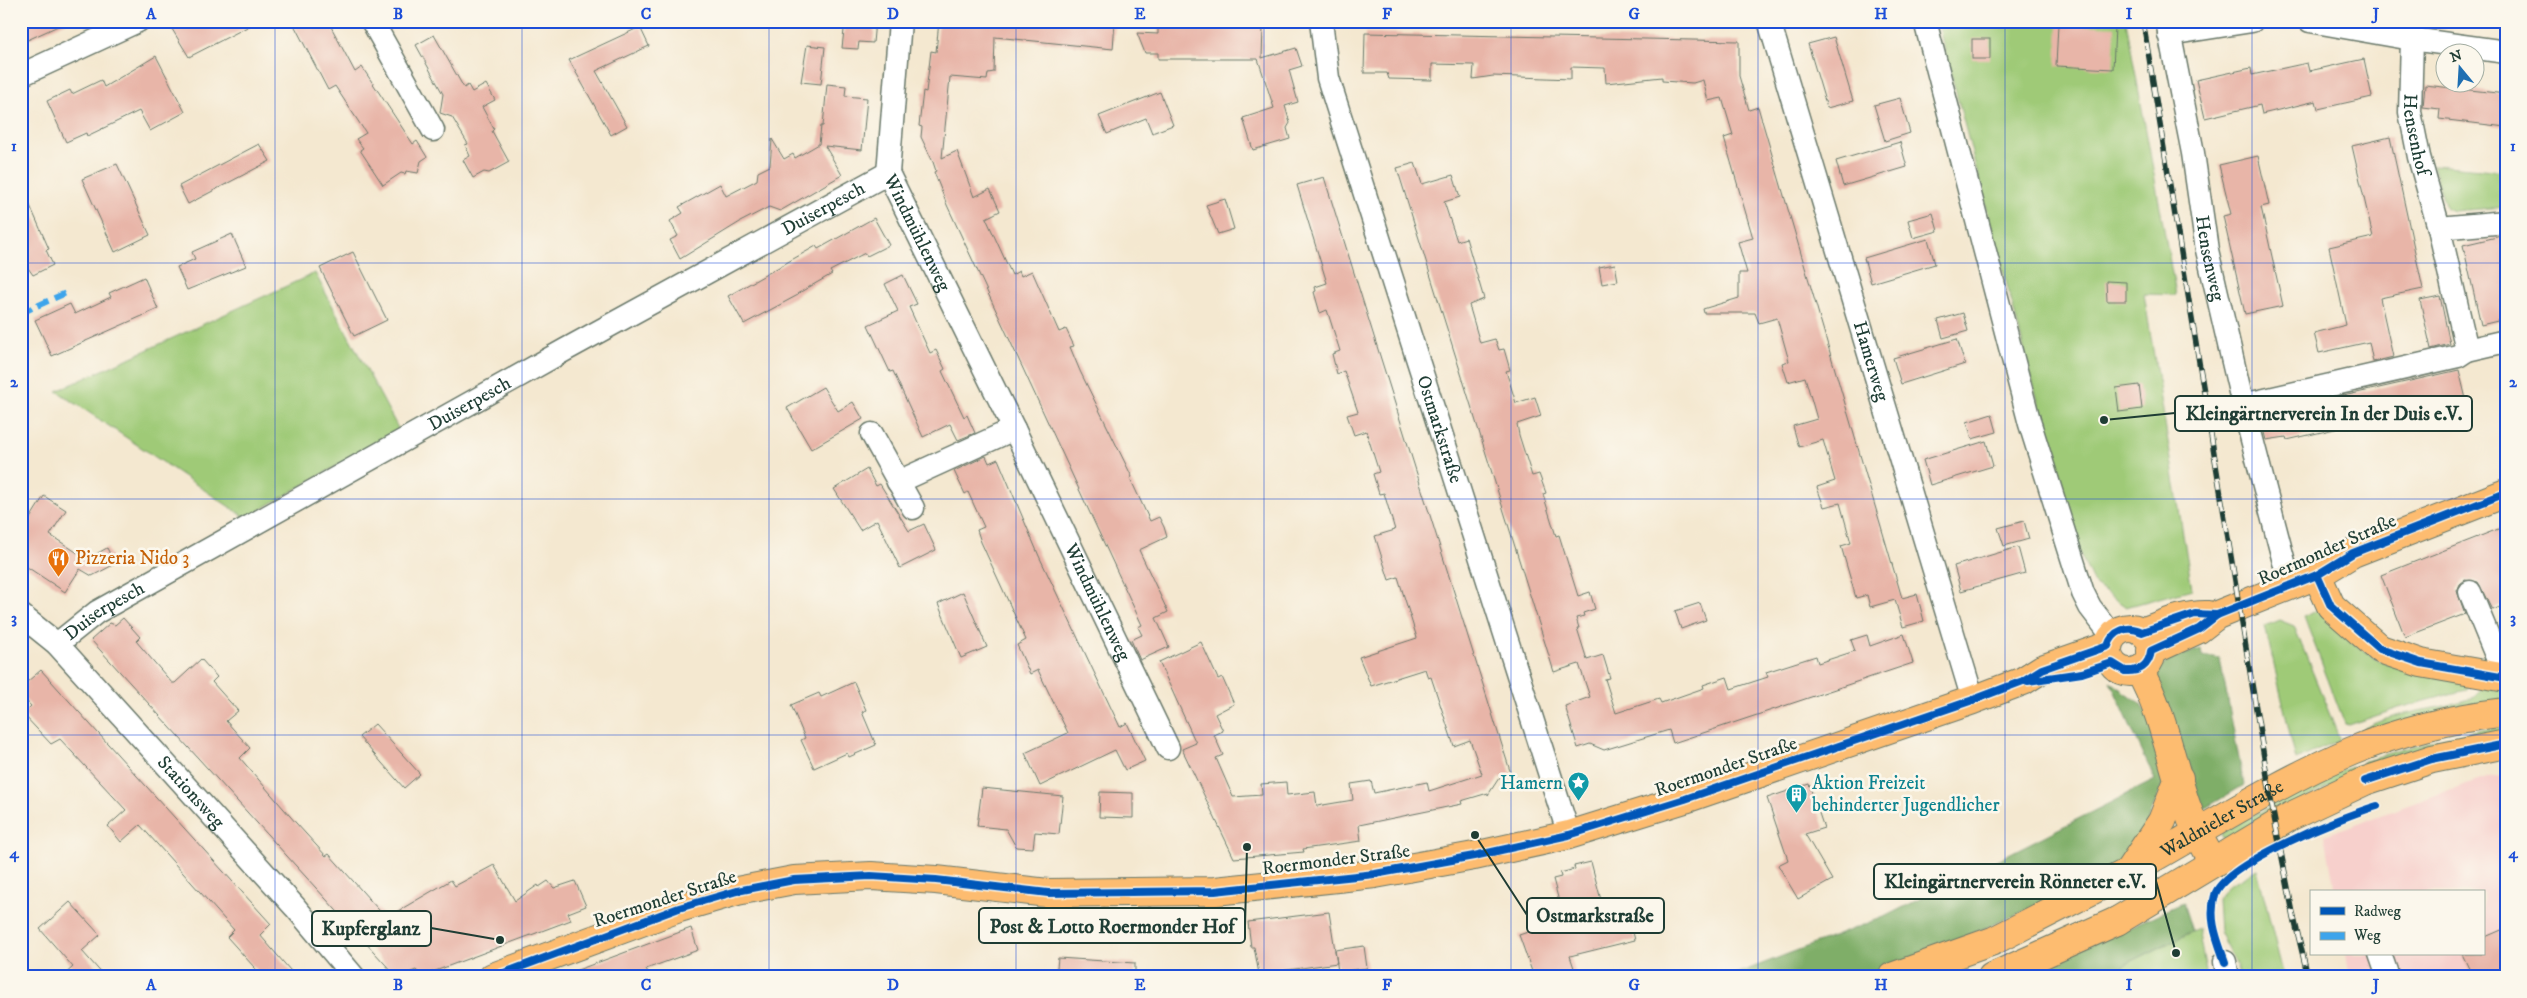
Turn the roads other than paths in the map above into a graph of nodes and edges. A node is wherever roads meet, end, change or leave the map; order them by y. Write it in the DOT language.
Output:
graph roads {
  1 [pos="138,21"];
  2 [pos="372,21"];
  3 [pos="900,21"];
  4 [pos="1321,21"];
  5 [pos="1769,21"];
  6 [pos="1925,21"];
  7 [pos="2252,21"];
  8 [pos="2310,21"];
  9 [pos="2367,26"];
  10 [pos="2168,27"];
  11 [pos="2412,39"];
  12 [pos="2506,52"];
  13 [pos="21,75"];
  14 [pos="433,130"];
  15 [pos="888,173"];
  16 [pos="2506,222"];
  17 [pos="2439,228"];
  18 [pos="2506,341"];
  19 [pos="2467,350"];
  20 [pos="2243,405"];
  21 [pos="1014,429"];
  22 [pos="872,434"];
  23 [pos="898,482"];
  24 [pos="2506,493"];
  25 [pos="913,508"];
  26 [pos="2284,562"];
  27 [pos="2317,574"];
  28 [pos="2470,592"];
  29 [pos="25,625"];
  30 [pos="57,644"];
  31 [pos="2111,649"];
  32 [pos="2144,651"];
  33 [pos="2505,678"];
  34 [pos="1973,700"];
  35 [pos="2506,712"];
  36 [pos="2506,744"];
  37 [pos="1168,748"];
  38 [pos="2179,778"];
  39 [pos="2197,834"];
  40 [pos="1569,835"];
  41 [pos="2213,862"];
  42 [pos="2128,872"];
  43 [pos="2381,956"];
  44 [pos="354,977"];
  45 [pos="493,977"];
  46 [pos="1892,977"];
  47 [pos="1992,977"];
  48 [pos="2388,977"];
  1 -- 13 [label="street"];
  2 -- 14 [label="street"];
  3 -- 15 [label="street, Windmühlenweg"];
  4 -- 40 [label="street, Ostmarkstraße"];
  5 -- 34 [label="street, Hamerweg"];
  6 -- 31 [label="street"];
  7 -- 10 [label="street, Hensenweg"];
  8 -- 9 [label="street"];
  9 -- 11 [label="street"];
  10 -- 20 [label="street, Hensenweg"];
  11 -- 12 [label="street"];
  11 -- 17 [label="street, Hensenhof"];
  15 -- 21 [label="street, Windmühlenweg"];
  15 -- 30 [label="street, Duiserpesch"];
  16 -- 17 [label="street"];
  17 -- 19 [label="street, Hensenhof"];
  18 -- 19 [label="street"];
  19 -- 20 [label="street"];
  20 -- 26 [label="street, Hensenweg"];
  21 -- 23 [label="street"];
  21 -- 37 [label="street, Windmühlenweg"];
  22 -- 23 [label="street"];
  23 -- 25 [label="street"];
  24 -- 27 [label="main road, Roermonder Straße"];
  27 -- 32 [label="main road, Roermonder Straße"];
  27 -- 33 [label="main road"];
  28 -- 33 [label="street"];
  29 -- 30 [label="street, Stationsweg"];
  30 -- 44 [label="street, Stationsweg"];
  31 -- 32 [label="main road, Roermonder Straße"];
  31 -- 32 [label="main road, Roermonder Straße"];
  31 -- 34 [label="main road, Roermonder Straße"];
  32 -- 38 [label="main road"];
  34 -- 40 [label="main road, Roermonder Straße"];
  35 -- 39 [label="main road, Waldnieler Straße"];
  36 -- 41 [label="main road, Waldnieler Straße"];
  38 -- 39 [label="main road"];
  38 -- 42 [label="main road"];
  39 -- 41 [label="main road"];
  39 -- 42 [label="main road, Waldnieler Straße"];
  40 -- 45 [label="main road, Roermonder Straße"];
  41 -- 47 [label="main road, Waldnieler Straße"];
  42 -- 46 [label="main road, Waldnieler Straße"];
  43 -- 48 [label="street"];
}
